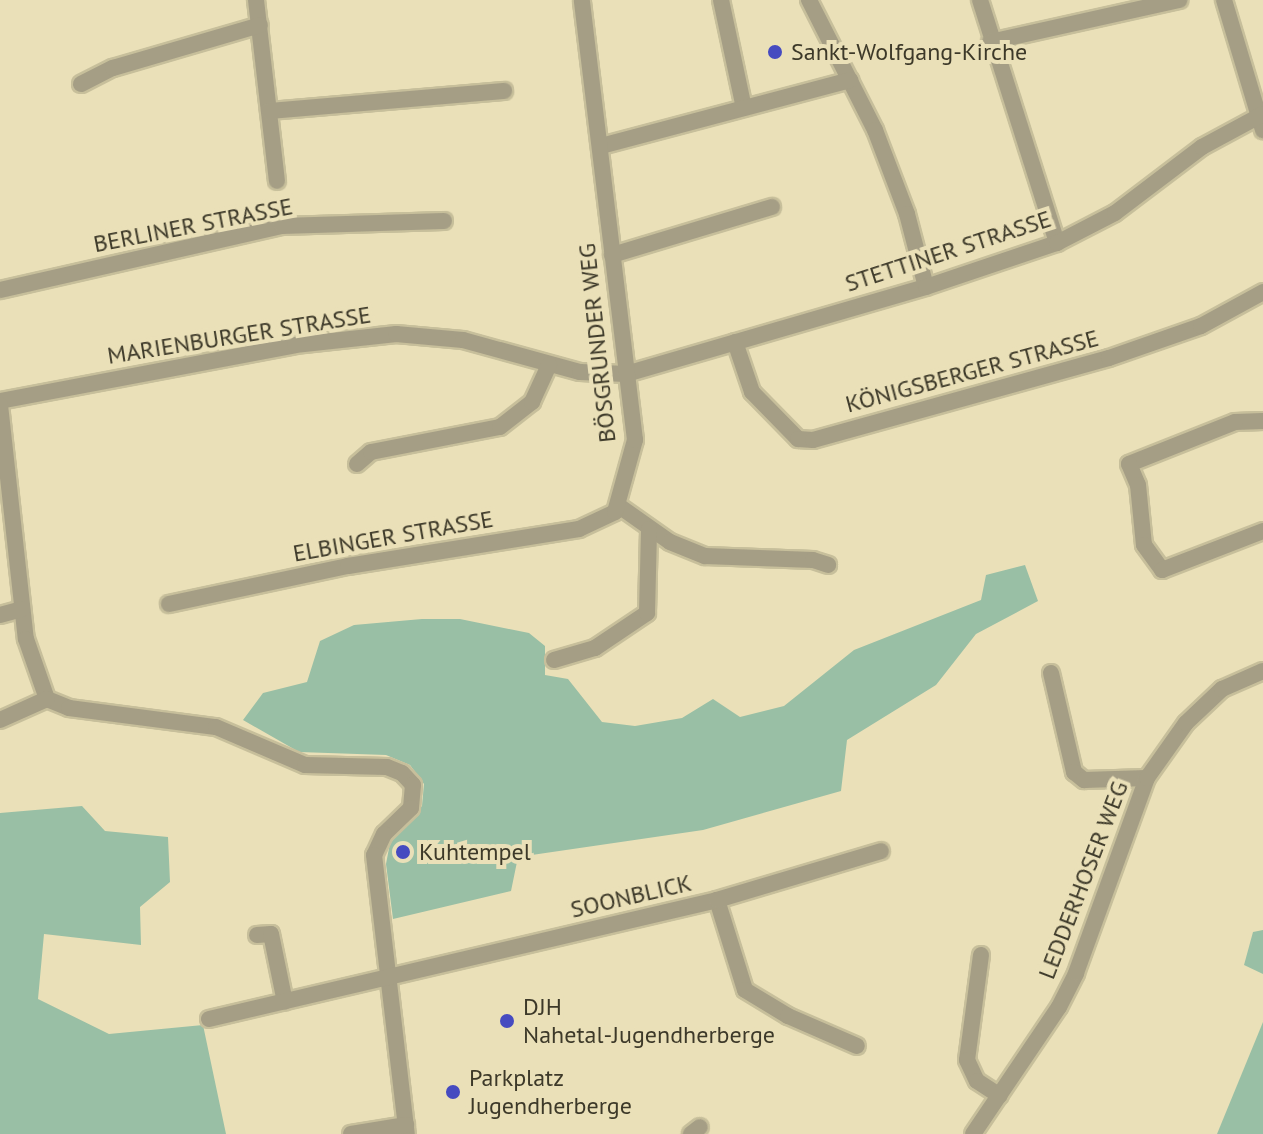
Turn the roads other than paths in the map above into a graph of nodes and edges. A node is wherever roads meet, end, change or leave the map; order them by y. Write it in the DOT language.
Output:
graph roads {
  1 [pos="256,0"];
  2 [pos="582,0"];
  3 [pos="721,0"];
  4 [pos="809,0"];
  5 [pos="980,0"];
  6 [pos="1179,0"];
  7 [pos="1224,0"];
  8 [pos="260,25"];
  9 [pos="990,42"];
  10 [pos="850,80"];
  11 [pos="81,84"];
  12 [pos="504,91"];
  13 [pos="744,108"];
  14 [pos="269,111"];
  15 [pos="1262,120"];
  16 [pos="601,146"];
  17 [pos="277,181"];
  18 [pos="772,207"];
  19 [pos="444,221"];
  20 [pos="1057,243"];
  21 [pos="612,255"];
  22 [pos="926,287"];
  23 [pos="0,290"];
  24 [pos="1263,292"];
  25 [pos="735,342"];
  26 [pos="549,365"];
  27 [pos="626,374"];
  28 [pos="0,403"];
  29 [pos="1263,421"];
  30 [pos="357,464"];
  31 [pos="619,506"];
  32 [pos="649,529"];
  33 [pos="1263,531"];
  34 [pos="828,565"];
  35 [pos="169,604"];
  36 [pos="22,609"];
  37 [pos="0,615"];
  38 [pos="554,660"];
  39 [pos="1263,671"];
  40 [pos="1051,673"];
  41 [pos="47,699"];
  42 [pos="0,720"];
  43 [pos="1147,778"];
  44 [pos="881,851"];
  45 [pos="717,900"];
  46 [pos="257,935"];
  47 [pos="981,955"];
  48 [pos="389,978"];
  49 [pos="285,1002"];
  50 [pos="209,1019"];
  51 [pos="857,1046"];
  52 [pos="1000,1096"];
  53 [pos="406,1129"];
  54 [pos="351,1134"];
  55 [pos="973,1134"];
  1 -- 8 [label="street"];
  2 -- 16 [label="street, BÖSGRUNDER WEG"];
  3 -- 13 [label="street"];
  4 -- 10 [label="street"];
  5 -- 9 [label="street"];
  6 -- 9 [label="street"];
  7 -- 15 [label="street"];
  8 -- 11 [label="street"];
  8 -- 14 [label="street"];
  9 -- 20 [label="street"];
  10 -- 13 [label="street"];
  10 -- 22 [label="street"];
  12 -- 14 [label="street"];
  13 -- 16 [label="street"];
  14 -- 17 [label="street"];
  15 -- 20 [label="street, STETTINER STRASSE"];
  16 -- 21 [label="street, BÖSGRUNDER WEG"];
  18 -- 21 [label="street"];
  19 -- 23 [label="street, BERLINER STRASSE"];
  20 -- 22 [label="street, STETTINER STRASSE"];
  21 -- 27 [label="street, BÖSGRUNDER WEG"];
  22 -- 25 [label="street, STETTINER STRASSE"];
  24 -- 25 [label="street, KÖNIGSBERGER STRASSE"];
  25 -- 27 [label="street, STETTINER STRASSE"];
  26 -- 27 [label="street, MARIENBURGER STRASSE"];
  26 -- 28 [label="street, MARIENBURGER STRASSE"];
  26 -- 30 [label="street"];
  27 -- 31 [label="street, BÖSGRUNDER WEG"];
  28 -- 36 [label="street"];
  29 -- 33 [label="street"];
  31 -- 32 [label="street"];
  31 -- 35 [label="street, ELBINGER STRASSE"];
  32 -- 34 [label="street"];
  32 -- 38 [label="street"];
  36 -- 37 [label="street"];
  36 -- 41 [label="street"];
  39 -- 43 [label="street, LEDDERHOSER WEG"];
  40 -- 43 [label="street"];
  41 -- 42 [label="street"];
  41 -- 48 [label="street"];
  43 -- 52 [label="street, LEDDERHOSER WEG"];
  44 -- 45 [label="street, SOONBLICK"];
  45 -- 48 [label="street, SOONBLICK"];
  45 -- 51 [label="street"];
  46 -- 49 [label="street"];
  47 -- 52 [label="street"];
  48 -- 49 [label="street, SOONBLICK"];
  48 -- 53 [label="street"];
  49 -- 50 [label="street, SOONBLICK"];
  52 -- 55 [label="street, LEDDERHOSER WEG"];
  53 -- 54 [label="street"];
}
